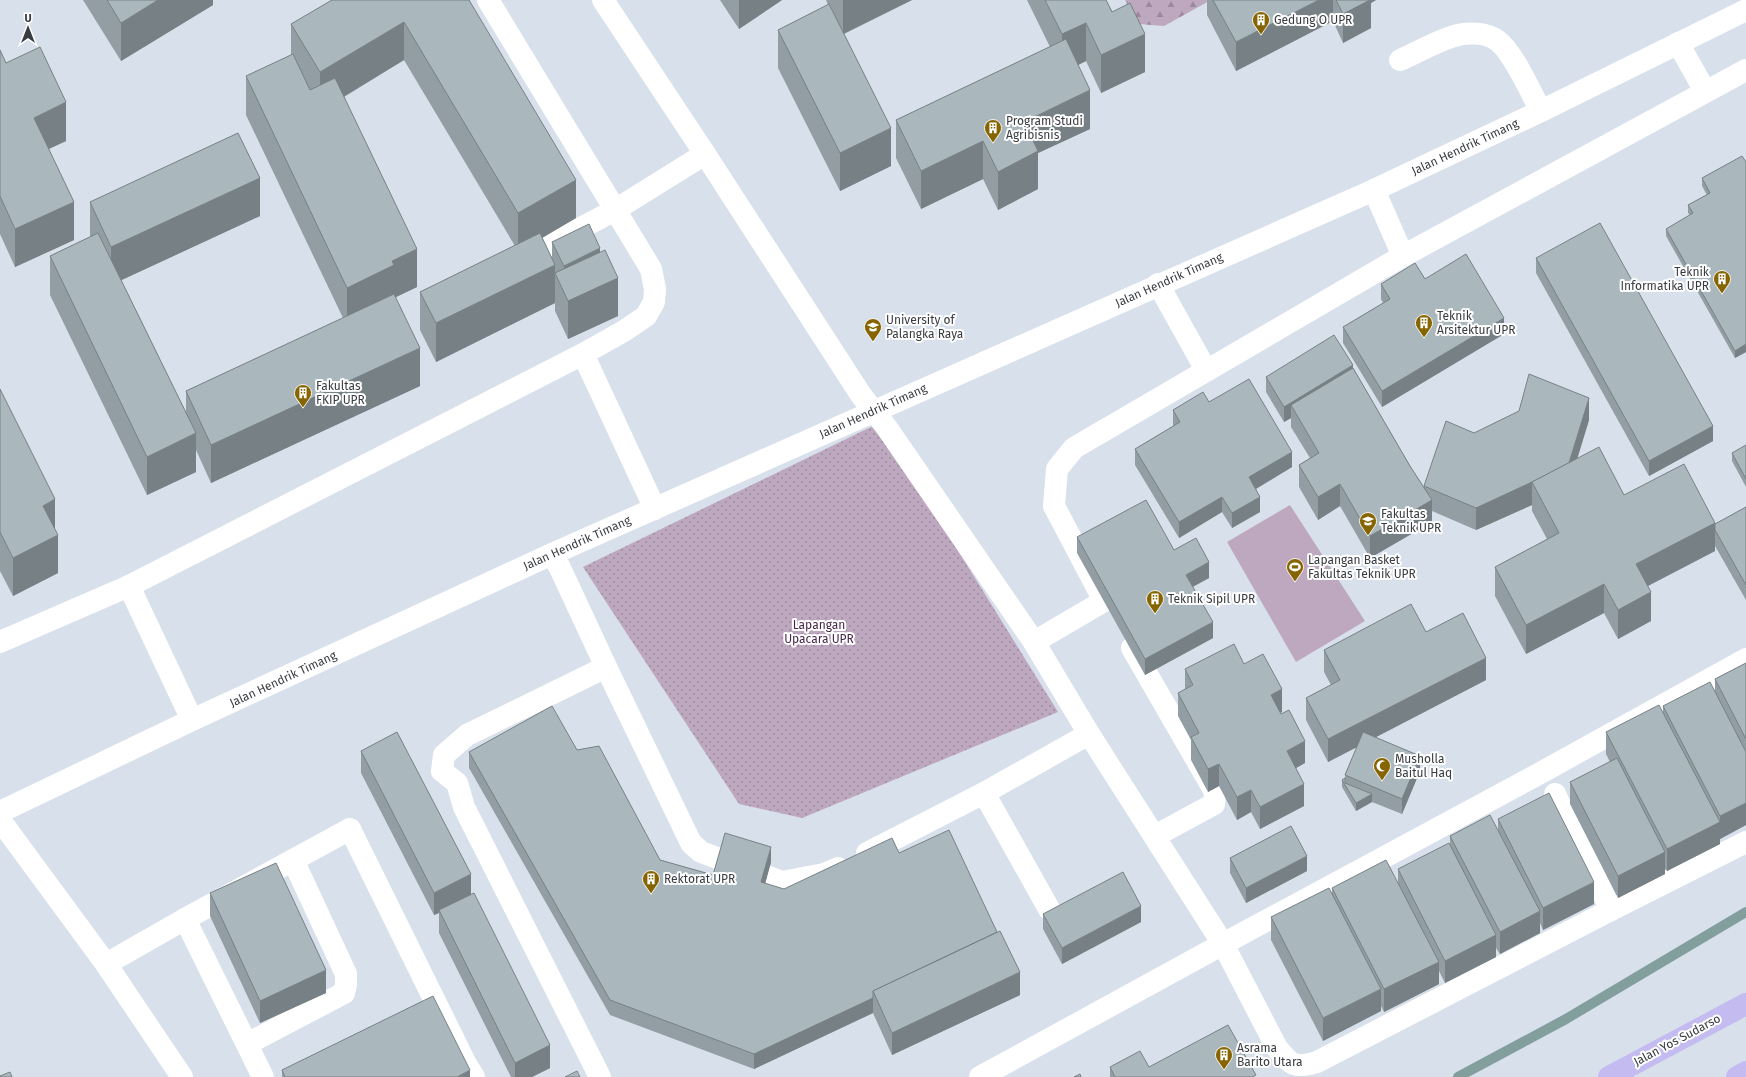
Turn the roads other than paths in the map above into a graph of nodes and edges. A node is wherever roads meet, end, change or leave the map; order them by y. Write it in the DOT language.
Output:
graph roads {
  1 [pos="488,0"];
  2 [pos="603,0"];
  3 [pos="1746,10"];
  4 [pos="1678,43"];
  5 [pos="1400,60"];
  6 [pos="1746,70"];
  7 [pos="1706,91"];
  8 [pos="1541,111"];
  9 [pos="706,154"];
  10 [pos="1374,190"];
  11 [pos="615,210"];
  12 [pos="1403,256"];
  13 [pos="502,270"];
  14 [pos="1158,284"];
  15 [pos="583,354"];
  16 [pos="1206,370"];
  17 [pos="875,411"];
  18 [pos="655,509"];
  19 [pos="552,554"];
  20 [pos="129,586"];
  21 [pos="1104,601"];
  22 [pos="0,642"];
  23 [pos="1034,642"];
  24 [pos="1746,659"];
  25 [pos="606,667"];
  26 [pos="192,720"];
  27 [pos="1089,734"];
  28 [pos="984,793"];
  29 [pos="1555,794"];
  30 [pos="0,812"];
  31 [pos="0,820"];
  32 [pos="1155,836"];
  33 [pos="1746,842"];
  34 [pos="293,860"];
  35 [pos="1049,909"];
  36 [pos="1611,910"];
  37 [pos="185,919"];
  38 [pos="1223,944"];
  39 [pos="106,964"];
  40 [pos="1746,1004"];
  41 [pos="247,1044"];
  42 [pos="1746,1072"];
  43 [pos="591,1074"];
  44 [pos="182,1077"];
  45 [pos="263,1077"];
  46 [pos="474,1077"];
  47 [pos="980,1077"];
  48 [pos="1609,1077"];
  49 [pos="1737,1077"];
  1 -- 11 [label="street"];
  2 -- 9 [label="street"];
  3 -- 4 [label="street, Jalan Hendrik Timang"];
  4 -- 7 [label="street"];
  4 -- 8 [label="street, Jalan Hendrik Timang"];
  5 -- 8 [label="street"];
  6 -- 7 [label="street"];
  7 -- 12 [label="street"];
  8 -- 10 [label="street, Jalan Hendrik Timang"];
  9 -- 11 [label="street"];
  9 -- 17 [label="street"];
  10 -- 12 [label="street"];
  10 -- 14 [label="street, Jalan Hendrik Timang"];
  11 -- 13 [label="street"];
  11 -- 15 [label="street"];
  12 -- 16 [label="street"];
  14 -- 16 [label="street"];
  14 -- 17 [label="street, Jalan Hendrik Timang"];
  15 -- 18 [label="street"];
  15 -- 20 [label="street"];
  16 -- 21 [label="street"];
  17 -- 18 [label="street, Jalan Hendrik Timang"];
  17 -- 23 [label="street"];
  18 -- 19 [label="street, Jalan Hendrik Timang"];
  19 -- 25 [label="street"];
  19 -- 26 [label="street, Jalan Hendrik Timang"];
  20 -- 22 [label="street"];
  20 -- 26 [label="street"];
  21 -- 23 [label="street"];
  21 -- 32 [label="street"];
  23 -- 27 [label="street"];
  24 -- 38 [label="street"];
  25 -- 28 [label="street"];
  25 -- 43 [label="street"];
  26 -- 30 [label="street, Jalan Hendrik Timang"];
  27 -- 28 [label="street"];
  27 -- 32 [label="street"];
  28 -- 35 [label="street"];
  29 -- 36 [label="street"];
  31 -- 39 [label="street"];
  32 -- 38 [label="street"];
  33 -- 36 [label="street"];
  34 -- 37 [label="street"];
  34 -- 41 [label="street"];
  34 -- 46 [label="street"];
  36 -- 38 [label="street"];
  37 -- 39 [label="street"];
  37 -- 41 [label="street"];
  38 -- 47 [label="street"];
  39 -- 44 [label="street"];
  40 -- 48 [label="main road, Jalan Yos Sudarso"];
  41 -- 45 [label="street"];
  42 -- 49 [label="main road"];
}
